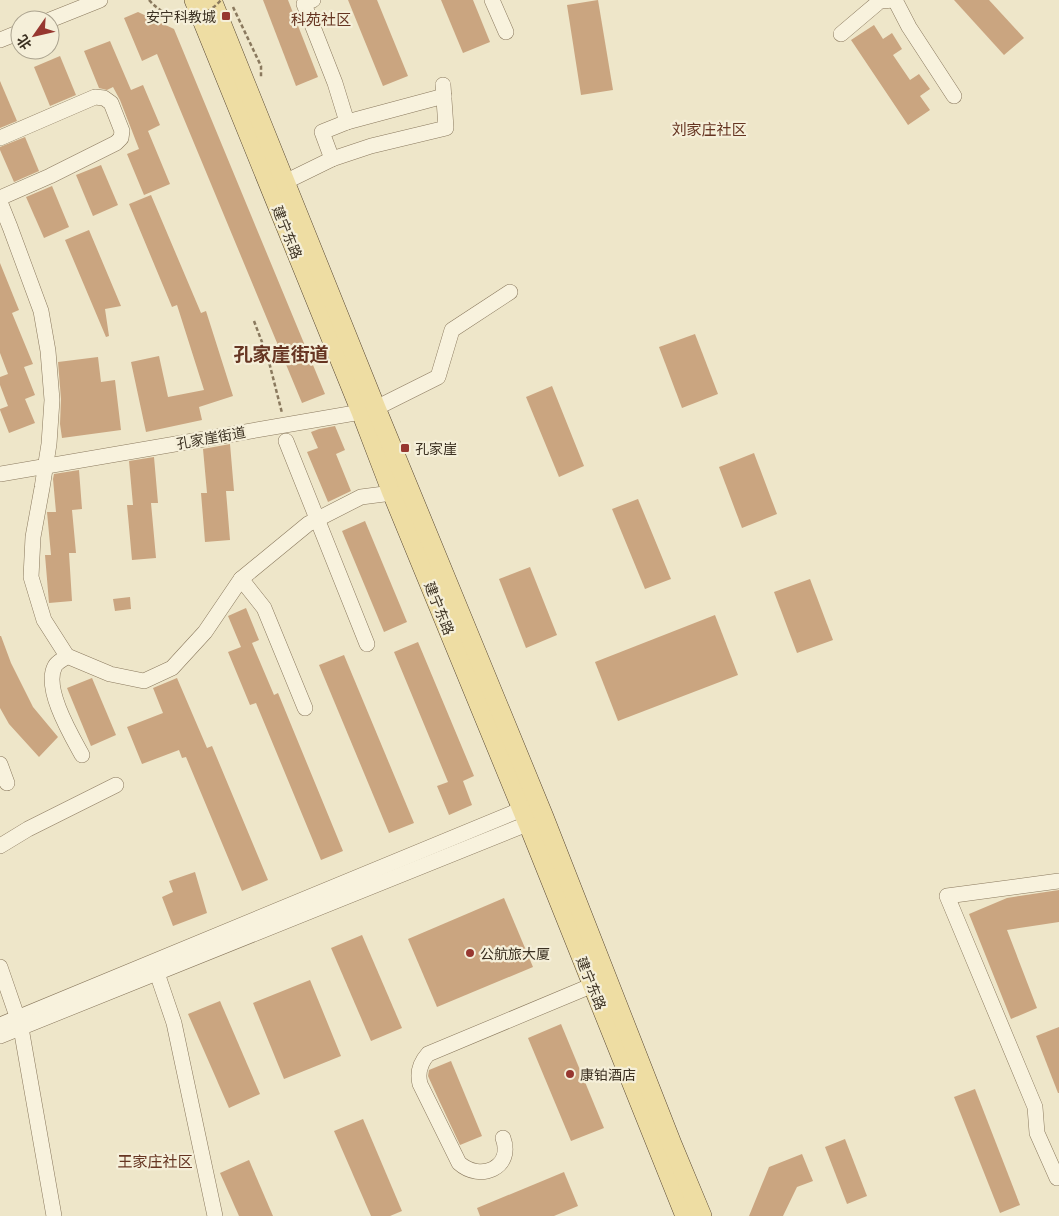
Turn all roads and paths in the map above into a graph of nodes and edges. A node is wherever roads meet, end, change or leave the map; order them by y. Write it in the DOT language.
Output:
graph roads {
  1 [pos="100,0"];
  2 [pos="150,0"];
  3 [pos="194,0"];
  4 [pos="212,0"];
  5 [pos="221,0"];
  6 [pos="230,0"];
  7 [pos="313,0"];
  8 [pos="492,0"];
  9 [pos="895,0"];
  10 [pos="60,16"];
  11 [pos="506,32"];
  12 [pos="841,34"];
  13 [pos="260,66"];
  14 [pos="954,96"];
  15 [pos="347,122"];
  16 [pos="0,138"];
  17 [pos="332,159"];
  18 [pos="285,182"];
  19 [pos="0,200"];
  20 [pos="510,292"];
  21 [pos="254,321"];
  22 [pos="368,410"];
  23 [pos="284,424"];
  24 [pos="286,441"];
  25 [pos="46,465"];
  26 [pos="0,474"];
  27 [pos="392,494"];
  28 [pos="317,520"];
  29 [pos="240,578"];
  30 [pos="367,644"];
  31 [pos="68,656"];
  32 [pos="305,708"];
  33 [pos="82,755"];
  34 [pos="0,764"];
  35 [pos="7,783"];
  36 [pos="116,785"];
  37 [pos="533,813"];
  38 [pos="0,846"];
  39 [pos="1059,881"];
  40 [pos="0,967"];
  41 [pos="157,973"];
  42 [pos="593,985"];
  43 [pos="20,1023"];
  44 [pos="0,1025"];
  45 [pos="0,1036"];
  46 [pos="503,1138"];
  47 [pos="1057,1178"];
  48 [pos="54,1216"];
  49 [pos="215,1216"];
  50 [pos="685,1216"];
  51 [pos="702,1216"];
  1 -- 10 [label="street"];
  2 -- 5 [label="path, bridge"];
  3 -- 22 [label="main road, 建宁东路"];
  4 -- 18 [label="main road, 建宁东路"];
  6 -- 13 [label="path"];
  7 -- 15 [label="street"];
  8 -- 11 [label="street"];
  9 -- 12 [label="street"];
  9 -- 14 [label="street"];
  15 -- 17 [label="street"];
  15 -- 17 [label="street"];
  16 -- 19 [label="street"];
  17 -- 18 [label="street"];
  18 -- 22 [label="main road, 建宁东路"];
  19 -- 25 [label="street"];
  20 -- 22 [label="street, 孔家崖街道"];
  21 -- 23 [label="path"];
  22 -- 23 [label="street, 孔家崖街道"];
  22 -- 27 [label="main road, 建宁东路"];
  22 -- 37 [label="main road, 建宁东路"];
  23 -- 25 [label="street, 孔家崖街道"];
  24 -- 28 [label="street"];
  25 -- 26 [label="street, 孔家崖街道"];
  25 -- 31 [label="street"];
  27 -- 28 [label="street"];
  27 -- 37 [label="main road, 建宁东路"];
  28 -- 29 [label="street"];
  28 -- 30 [label="street"];
  29 -- 31 [label="street"];
  29 -- 32 [label="street"];
  31 -- 33 [label="street"];
  34 -- 35 [label="street"];
  36 -- 38 [label="street"];
  37 -- 41 [label="street"];
  37 -- 42 [label="main road, 建宁东路"];
  37 -- 43 [label="street"];
  37 -- 51 [label="main road, 建宁东路"];
  39 -- 47 [label="street"];
  40 -- 43 [label="street"];
  41 -- 43 [label="street"];
  41 -- 49 [label="street"];
  42 -- 46 [label="street"];
  42 -- 50 [label="main road, 建宁东路"];
  43 -- 44 [label="street"];
  43 -- 45 [label="street"];
  43 -- 48 [label="street"];
}
